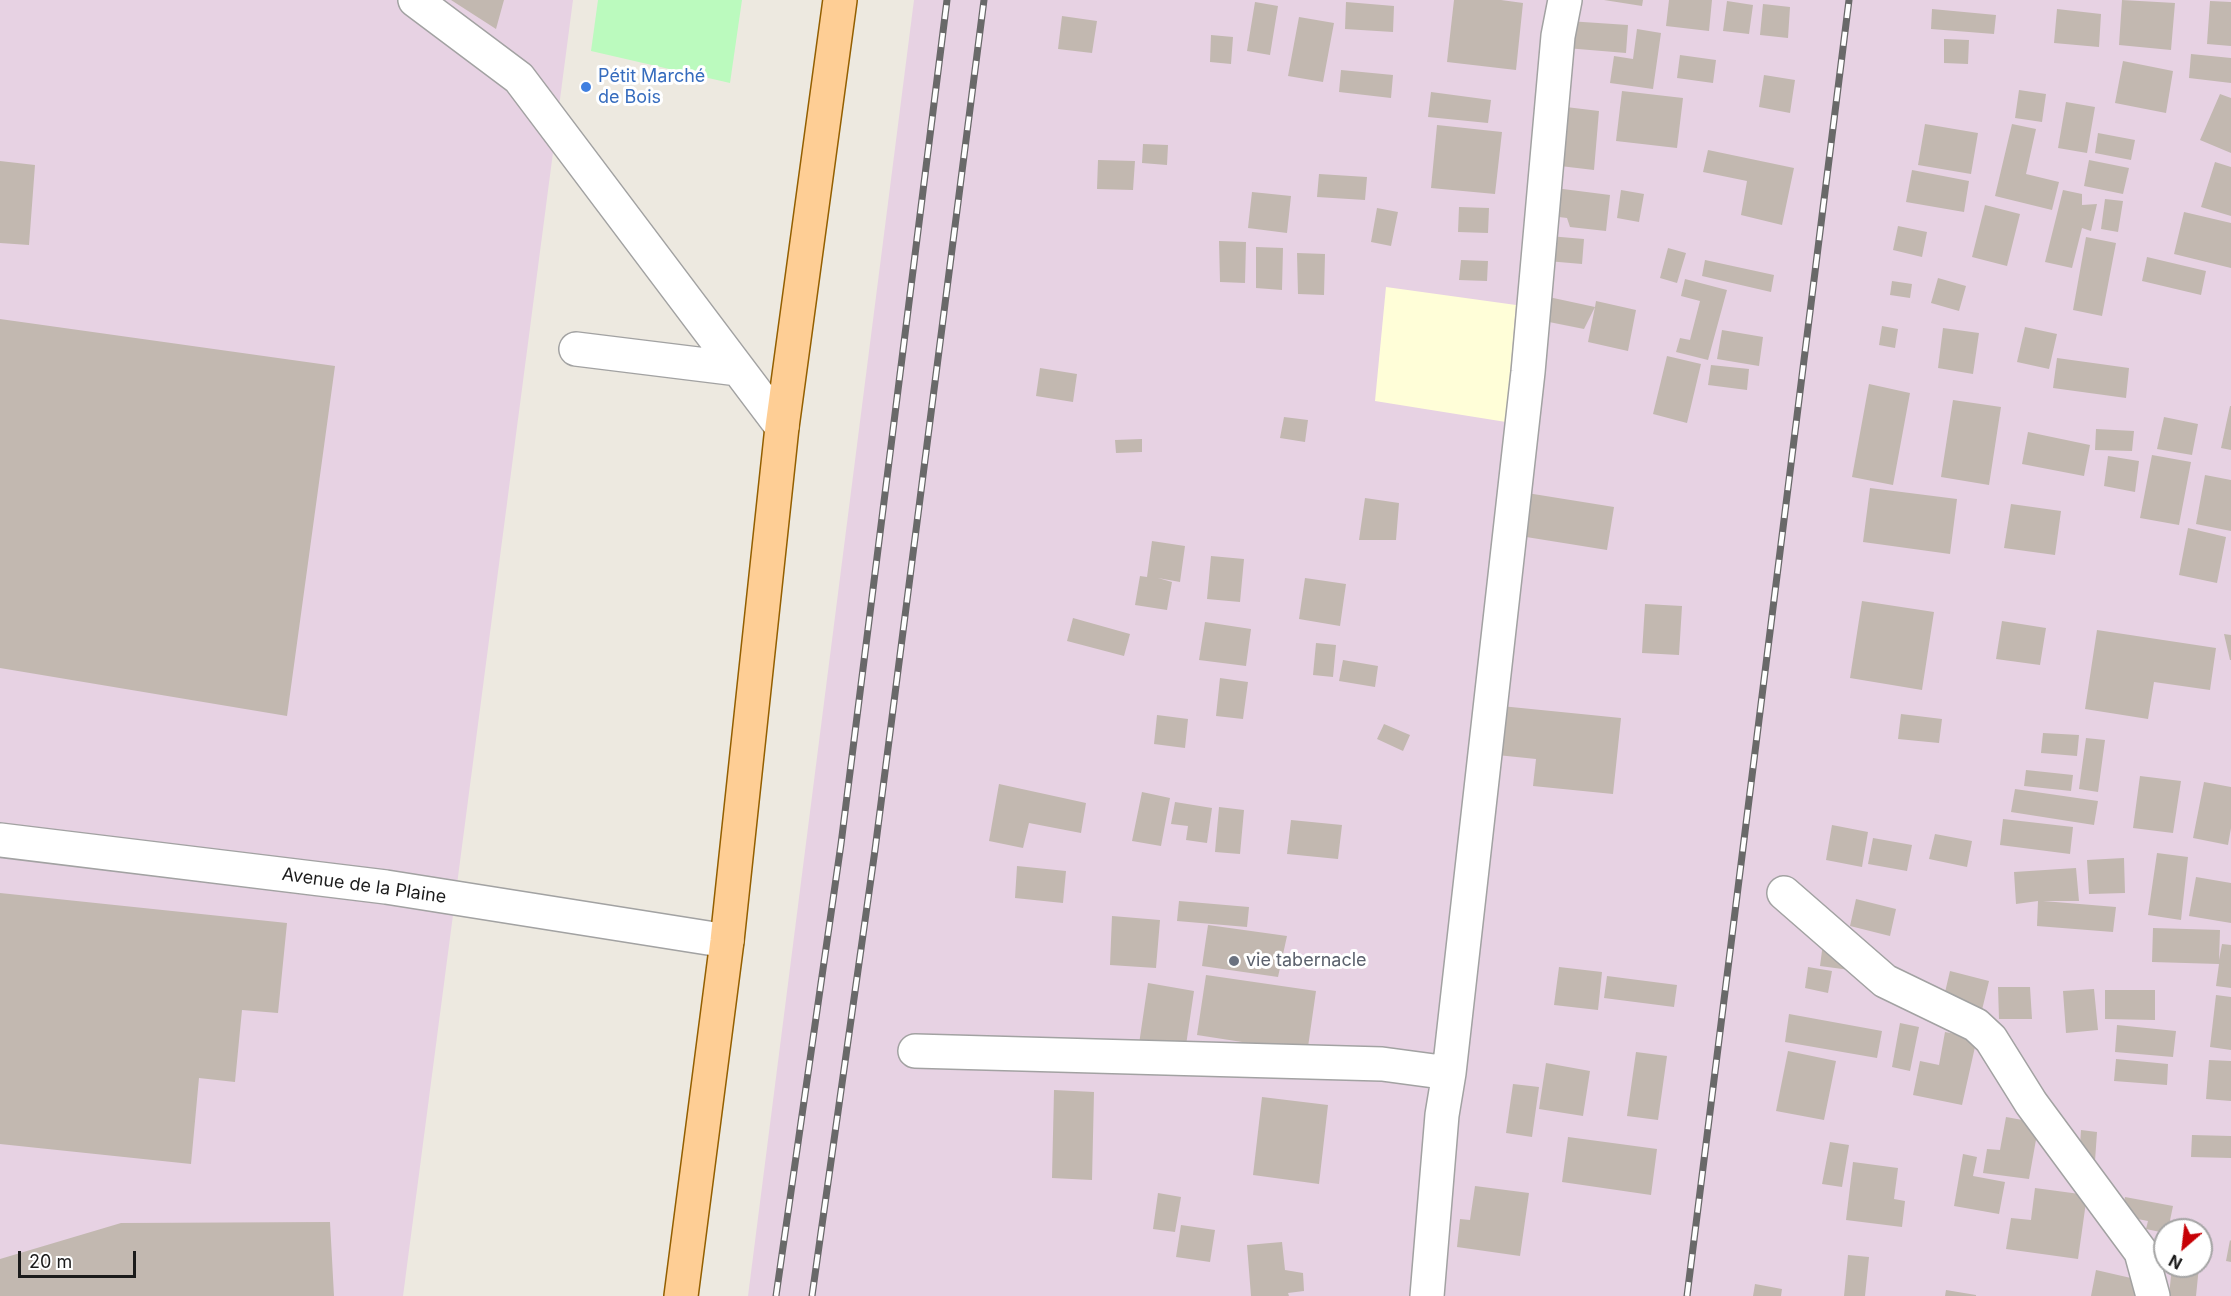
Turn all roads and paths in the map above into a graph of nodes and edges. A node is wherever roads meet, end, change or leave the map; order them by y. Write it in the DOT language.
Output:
graph roads {
  1 [pos="415,0"];
  2 [pos="840,0"];
  3 [pos="1565,0"];
  4 [pos="576,349"];
  5 [pos="738,369"];
  6 [pos="782,427"];
  7 [pos="0,840"];
  8 [pos="1785,892"];
  9 [pos="727,941"];
  10 [pos="915,1051"];
  11 [pos="1449,1073"];
  12 [pos="681,1296"];
  13 [pos="1427,1296"];
  14 [pos="2153,1296"];
  1 -- 5 [label="street"];
  2 -- 6 [label="main road"];
  3 -- 11 [label="street"];
  4 -- 5 [label="street"];
  5 -- 6 [label="street"];
  6 -- 9 [label="main road"];
  7 -- 9 [label="street, Avenue de la Plaine"];
  8 -- 14 [label="street"];
  9 -- 12 [label="main road"];
  10 -- 11 [label="street"];
  11 -- 13 [label="street"];
}
